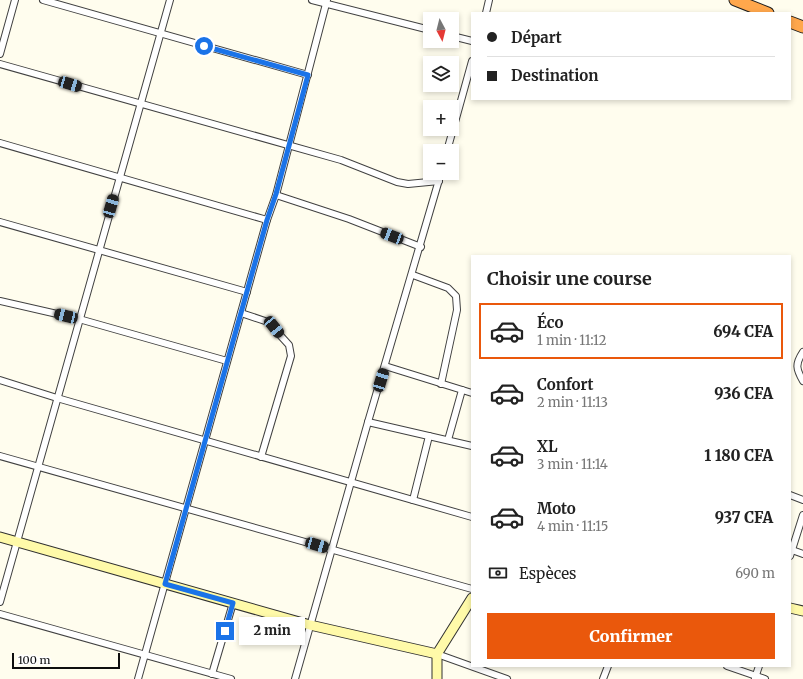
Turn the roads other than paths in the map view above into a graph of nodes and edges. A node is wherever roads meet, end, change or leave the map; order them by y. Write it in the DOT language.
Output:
graph roads {
  1 [pos="15,0"];
  2 [pos="43,0"];
  3 [pos="170,0"];
  4 [pos="312,0"];
  5 [pos="489,0"];
  6 [pos="735,0"];
  7 [pos="327,2"];
  8 [pos="486,12"];
  9 [pos="765,12"];
  10 [pos="791,22"];
  11 [pos="803,27"];
  12 [pos="423,28"];
  13 [pos="160,33"];
  14 [pos="459,38"];
  15 [pos="471,41"];
  16 [pos="0,54"];
  17 [pos="0,64"];
  18 [pos="471,65"];
  19 [pos="308,75"];
  20 [pos="140,104"];
  21 [pos="0,143"];
  22 [pos="449,144"];
  23 [pos="288,145"];
  24 [pos="120,177"];
  25 [pos="439,181"];
  26 [pos="276,194"];
  27 [pos="267,220"];
  28 [pos="0,222"];
  29 [pos="421,247"];
  30 [pos="99,250"];
  31 [pos="412,275"];
  32 [pos="247,292"];
  33 [pos="0,301"];
  34 [pos="241,313"];
  35 [pos="80,320"];
  36 [pos="803,352"];
  37 [pos="227,361"];
  38 [pos="385,366"];
  39 [pos="0,380"];
  40 [pos="803,381"];
  41 [pos="440,384"];
  42 [pos="462,390"];
  43 [pos="471,393"];
  44 [pos="57,398"];
  45 [pos="368,422"];
  46 [pos="429,436"];
  47 [pos="448,440"];
  48 [pos="205,441"];
  49 [pos="471,446"];
  50 [pos="0,456"];
  51 [pos="261,457"];
  52 [pos="38,467"];
  53 [pos="351,482"];
  54 [pos="791,495"];
  55 [pos="413,500"];
  56 [pos="803,500"];
  57 [pos="186,508"];
  58 [pos="803,515"];
  59 [pos="471,517"];
  60 [pos="0,537"];
  61 [pos="17,542"];
  62 [pos="332,550"];
  63 [pos="792,550"];
  64 [pos="791,553"];
  65 [pos="803,554"];
  66 [pos="165,584"];
  67 [pos="471,589"];
  68 [pos="471,600"];
  69 [pos="0,602"];
  70 [pos="233,603"];
  71 [pos="791,608"];
  72 [pos="803,611"];
  73 [pos="0,614"];
  74 [pos="310,625"];
  75 [pos="437,654"];
  76 [pos="145,655"];
  77 [pos="471,666"];
  78 [pos="473,667"];
  79 [pos="608,667"];
  80 [pos="730,667"];
  81 [pos="759,667"];
  82 [pos="212,674"];
  83 [pos="755,677"];
  84 [pos="138,679"];
  85 [pos="231,679"];
  86 [pos="295,679"];
  87 [pos="436,679"];
  88 [pos="507,679"];
  89 [pos="603,679"];
  90 [pos="765,679"];
  1 -- 16 [label="street"];
  2 -- 13 [label="street"];
  3 -- 13 [label="street"];
  4 -- 7 [label="street"];
  5 -- 8 [label="street"];
  6 -- 9 [label="highway"];
  7 -- 12 [label="street"];
  7 -- 19 [label="street"];
  10 -- 11 [label="highway"];
  13 -- 19 [label="street"];
  13 -- 20 [label="street"];
  14 -- 15 [label="street"];
  17 -- 20 [label="street"];
  18 -- 22 [label="street"];
  19 -- 23 [label="street"];
  20 -- 23 [label="street"];
  20 -- 24 [label="street"];
  21 -- 24 [label="street"];
  23 -- 25 [label="street"];
  23 -- 26 [label="street"];
  24 -- 27 [label="street"];
  24 -- 30 [label="street"];
  25 -- 29 [label="street"];
  26 -- 27 [label="street"];
  26 -- 29 [label="street"];
  27 -- 32 [label="street"];
  28 -- 30 [label="street"];
  29 -- 31 [label="street"];
  30 -- 32 [label="street"];
  30 -- 35 [label="street"];
  31 -- 38 [label="street"];
  31 -- 41 [label="street"];
  32 -- 34 [label="street"];
  33 -- 35 [label="street"];
  34 -- 37 [label="street"];
  34 -- 51 [label="street"];
  35 -- 37 [label="street"];
  35 -- 44 [label="street"];
  36 -- 40 [label="street"];
  37 -- 48 [label="street"];
  38 -- 41 [label="street"];
  38 -- 45 [label="street"];
  39 -- 44 [label="street"];
  41 -- 42 [label="street"];
  42 -- 43 [label="street"];
  42 -- 47 [label="street"];
  44 -- 48 [label="street"];
  44 -- 52 [label="street"];
  45 -- 46 [label="street"];
  45 -- 53 [label="street"];
  46 -- 47 [label="street"];
  46 -- 55 [label="street"];
  47 -- 49 [label="street"];
  48 -- 51 [label="street"];
  48 -- 57 [label="street"];
  50 -- 52 [label="street"];
  51 -- 53 [label="street"];
  52 -- 57 [label="street"];
  52 -- 61 [label="street"];
  53 -- 55 [label="street"];
  53 -- 62 [label="street"];
  54 -- 56 [label="street"];
  55 -- 59 [label="street"];
  57 -- 62 [label="street"];
  57 -- 66 [label="street"];
  58 -- 63 [label="street"];
  60 -- 61 [label="street"];
  61 -- 66 [label="street"];
  61 -- 69 [label="street"];
  62 -- 67 [label="street"];
  62 -- 74 [label="street"];
  63 -- 64 [label="street"];
  63 -- 65 [label="street"];
  66 -- 70 [label="street"];
  66 -- 76 [label="street"];
  68 -- 75 [label="street"];
  70 -- 74 [label="street"];
  70 -- 82 [label="street"];
  71 -- 72 [label="street"];
  73 -- 76 [label="street"];
  74 -- 75 [label="street"];
  74 -- 86 [label="street"];
  75 -- 77 [label="street"];
  75 -- 87 [label="street"];
  76 -- 82 [label="street"];
  76 -- 84 [label="street"];
  78 -- 88 [label="street"];
  79 -- 89 [label="street"];
  80 -- 83 [label="street"];
  81 -- 83 [label="street"];
  82 -- 85 [label="street"];
  83 -- 90 [label="street"];
}
